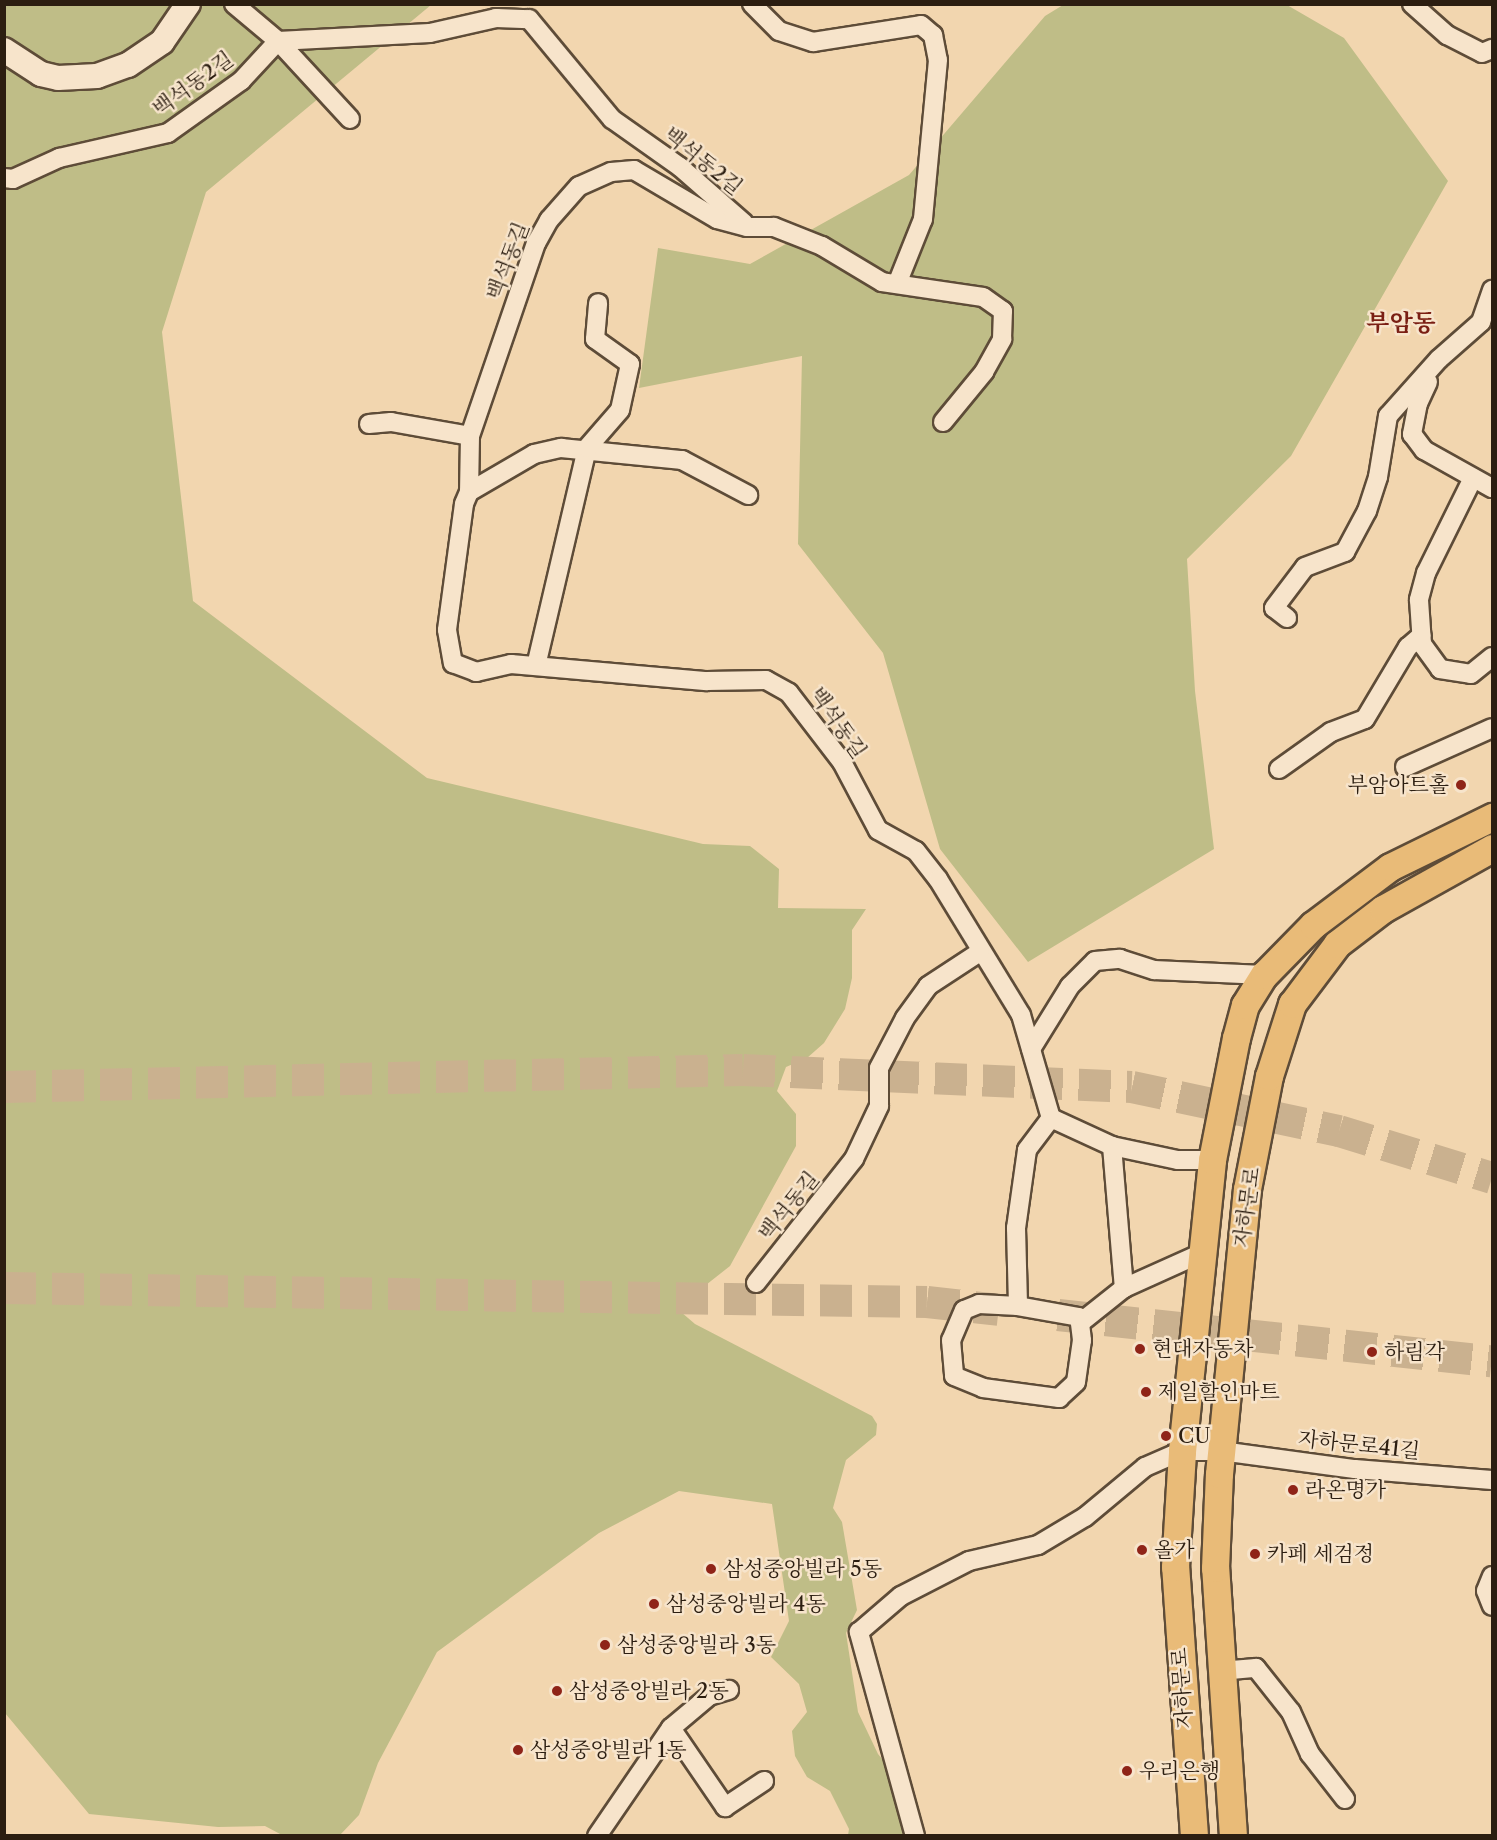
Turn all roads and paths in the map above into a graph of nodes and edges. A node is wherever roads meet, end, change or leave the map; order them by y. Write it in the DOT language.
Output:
graph roads {
  1 [pos="188,4"];
  2 [pos="234,4"];
  3 [pos="752,4"];
  4 [pos="1412,4"];
  5 [pos="278,41"];
  6 [pos="1492,49"];
  7 [pos="4,50"];
  8 [pos="350,119"];
  9 [pos="4,178"];
  10 [pos="747,226"];
  11 [pos="897,284"];
  12 [pos="1492,290"];
  13 [pos="598,303"];
  14 [pos="1487,327"];
  15 [pos="1439,359"];
  16 [pos="943,422"];
  17 [pos="369,424"];
  18 [pos="470,436"];
  19 [pos="587,448"];
  20 [pos="1473,478"];
  21 [pos="1492,488"];
  22 [pos="469,492"];
  23 [pos="748,495"];
  24 [pos="1287,618"];
  25 [pos="1422,635"];
  26 [pos="1492,657"];
  27 [pos="536,666"];
  28 [pos="1492,728"];
  29 [pos="1405,767"];
  30 [pos="1279,770"];
  31 [pos="1492,818"];
  32 [pos="1492,848"];
  33 [pos="980,952"];
  34 [pos="1264,975"];
  35 [pos="1031,1049"];
  36 [pos="1051,1118"];
  37 [pos="1112,1146"];
  38 [pos="1212,1160"];
  39 [pos="1202,1253"];
  40 [pos="756,1283"];
  41 [pos="1124,1288"];
  42 [pos="1018,1306"];
  43 [pos="1080,1323"];
  44 [pos="1182,1451"];
  45 [pos="1221,1451"];
  46 [pos="1492,1480"];
  47 [pos="1492,1576"];
  48 [pos="1492,1606"];
  49 [pos="1220,1671"];
  50 [pos="729,1690"];
  51 [pos="671,1728"];
  52 [pos="764,1781"];
  53 [pos="1345,1798"];
  54 [pos="597,1836"];
  55 [pos="915,1836"];
  56 [pos="1194,1836"];
  57 [pos="1233,1836"];
  1 -- 7 [label="street"];
  2 -- 5 [label="street"];
  3 -- 11 [label="street"];
  4 -- 6 [label="street"];
  5 -- 8 [label="street"];
  5 -- 9 [label="street, 백석동2길"];
  5 -- 10 [label="street, 백석동2길"];
  10 -- 11 [label="street, 백석동길"];
  10 -- 18 [label="street, 백석동길"];
  11 -- 16 [label="street, 백석동길"];
  12 -- 14 [label="street"];
  13 -- 19 [label="street"];
  14 -- 15 [label="street"];
  15 -- 20 [label="street"];
  15 -- 24 [label="street"];
  17 -- 18 [label="street"];
  18 -- 22 [label="street, 백석동길"];
  19 -- 22 [label="street"];
  19 -- 23 [label="street"];
  19 -- 27 [label="street"];
  20 -- 21 [label="street"];
  20 -- 25 [label="street"];
  22 -- 27 [label="street, 백석동길"];
  25 -- 26 [label="street"];
  25 -- 30 [label="street"];
  27 -- 33 [label="street, 백석동길"];
  28 -- 29 [label="street"];
  31 -- 34 [label="main road, 자하문로"];
  32 -- 45 [label="main road, 자하문로"];
  33 -- 35 [label="street, 백석동길"];
  33 -- 40 [label="street, 백석동길"];
  34 -- 35 [label="street"];
  34 -- 38 [label="main road, 자하문로"];
  35 -- 36 [label="street, 백석동길"];
  36 -- 37 [label="street"];
  36 -- 42 [label="street"];
  37 -- 38 [label="street"];
  37 -- 41 [label="street"];
  38 -- 39 [label="main road, 자하문로"];
  39 -- 41 [label="street"];
  39 -- 44 [label="main road, 자하문로"];
  41 -- 43 [label="street"];
  42 -- 43 [label="street"];
  42 -- 43 [label="street"];
  44 -- 45 [label="street, 자하문로41길"];
  44 -- 55 [label="street"];
  44 -- 56 [label="main road, 자하문로"];
  45 -- 46 [label="street, 자하문로41길"];
  45 -- 49 [label="main road, 자하문로"];
  47 -- 48 [label="street"];
  49 -- 53 [label="street, 자하문로"];
  49 -- 57 [label="main road, 자하문로"];
  50 -- 51 [label="street"];
  51 -- 52 [label="street"];
  51 -- 54 [label="street"];
}
